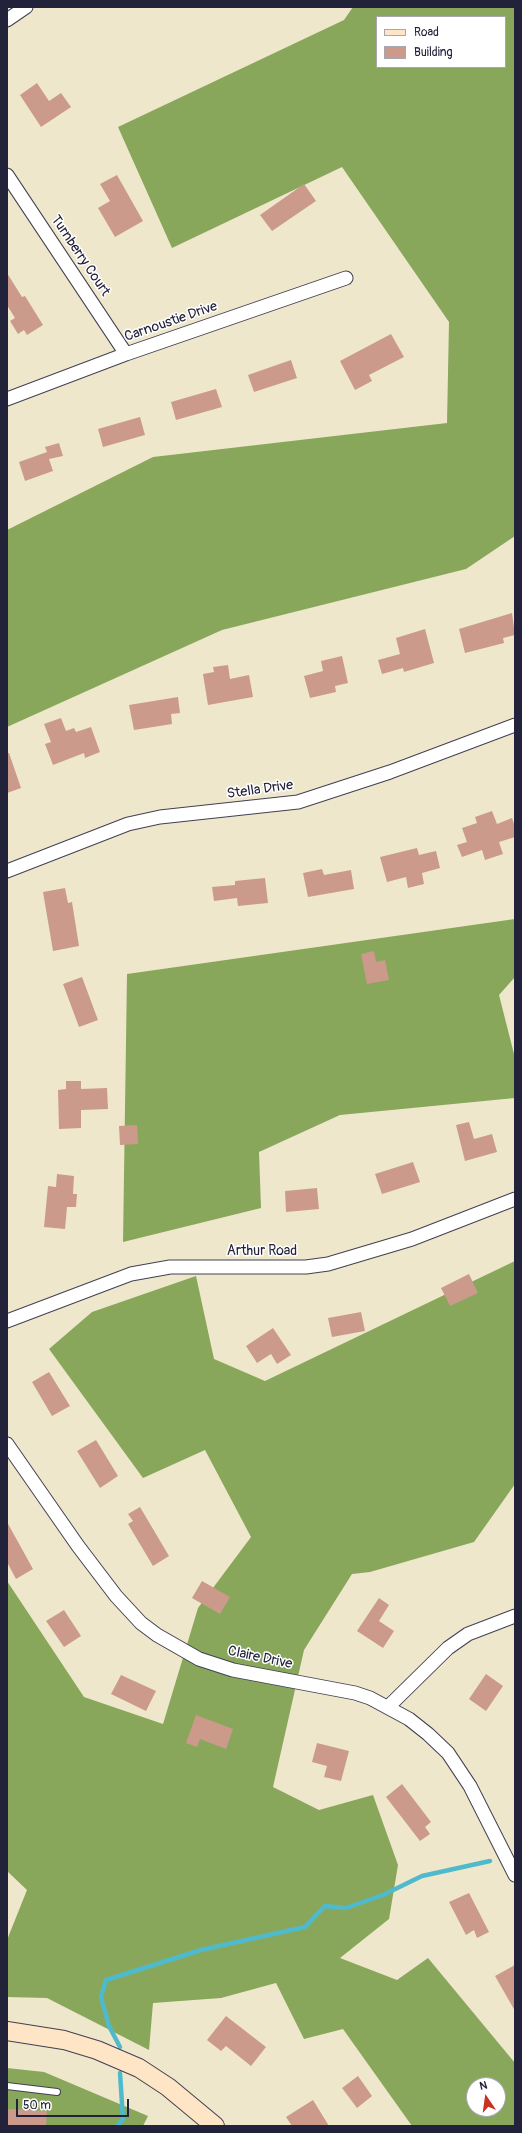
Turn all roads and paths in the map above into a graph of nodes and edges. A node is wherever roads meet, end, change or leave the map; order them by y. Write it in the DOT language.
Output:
graph roads {
  1 [pos="26,7"];
  2 [pos="7,20"];
  3 [pos="7,175"];
  4 [pos="346,278"];
  5 [pos="126,354"];
  6 [pos="7,399"];
  7 [pos="515,725"];
  8 [pos="7,871"];
  9 [pos="515,1199"];
  10 [pos="7,1321"];
  11 [pos="7,1444"];
  12 [pos="515,1616"];
  13 [pos="388,1707"];
  14 [pos="515,1875"];
  15 [pos="7,2031"];
  16 [pos="7,2086"];
  17 [pos="58,2092"];
  18 [pos="215,2126"];
  1 -- 2 [label="street"];
  3 -- 5 [label="street, Turnberry Court"];
  4 -- 5 [label="street, Carnoustie Drive"];
  5 -- 6 [label="street, Carnoustie Drive"];
  7 -- 8 [label="street, Stella Drive"];
  9 -- 10 [label="street, Arthur Road"];
  11 -- 13 [label="street, Claire Drive"];
  12 -- 13 [label="street"];
  13 -- 14 [label="street, Claire Drive"];
  15 -- 18 [label="street"];
  16 -- 17 [label="lane"];
}
